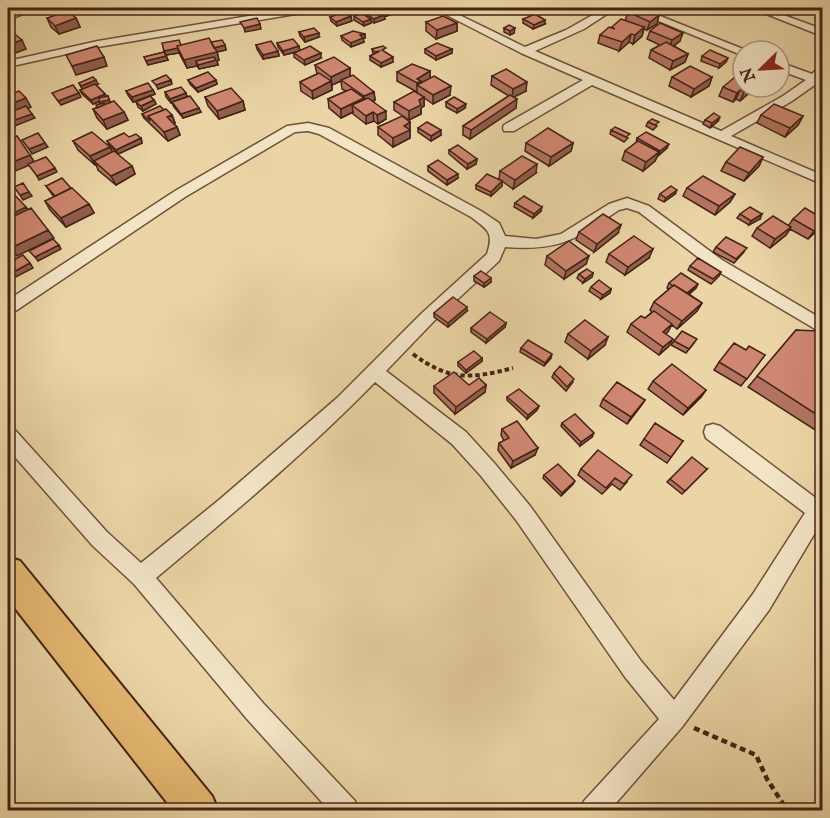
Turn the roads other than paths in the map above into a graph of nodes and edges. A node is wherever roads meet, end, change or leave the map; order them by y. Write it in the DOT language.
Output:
graph roads {
  1 [pos="32,8"];
  2 [pos="313,8"];
  3 [pos="438,8"];
  4 [pos="611,8"];
  5 [pos="632,8"];
  6 [pos="756,8"];
  7 [pos="8,17"];
  8 [pos="822,33"];
  9 [pos="731,47"];
  10 [pos="525,51"];
  11 [pos="8,64"];
  12 [pos="791,70"];
  13 [pos="820,78"];
  14 [pos="592,80"];
  15 [pos="509,128"];
  16 [pos="722,136"];
  17 [pos="822,180"];
  18 [pos="499,241"];
  19 [pos="8,308"];
  20 [pos="822,327"];
  21 [pos="375,372"];
  22 [pos="713,432"];
  23 [pos="8,436"];
  24 [pos="820,508"];
  25 [pos="8,573"];
  26 [pos="141,577"];
  27 [pos="674,720"];
  28 [pos="198,810"];
  29 [pos="346,810"];
  30 [pos="592,810"];
  1 -- 7 [label="street"];
  2 -- 11 [label="street"];
  3 -- 10 [label="street"];
  4 -- 10 [label="street"];
  5 -- 9 [label="street"];
  6 -- 8 [label="street"];
  10 -- 14 [label="street"];
  12 -- 13 [label="street"];
  13 -- 16 [label="street"];
  14 -- 15 [label="street"];
  14 -- 16 [label="street"];
  16 -- 17 [label="street"];
  18 -- 19 [label="street"];
  18 -- 20 [label="street"];
  18 -- 21 [label="street"];
  21 -- 26 [label="street"];
  21 -- 27 [label="street"];
  22 -- 24 [label="street"];
  23 -- 26 [label="street"];
  24 -- 27 [label="street"];
  25 -- 28 [label="main road"];
  26 -- 29 [label="street"];
  27 -- 30 [label="street"];
}
